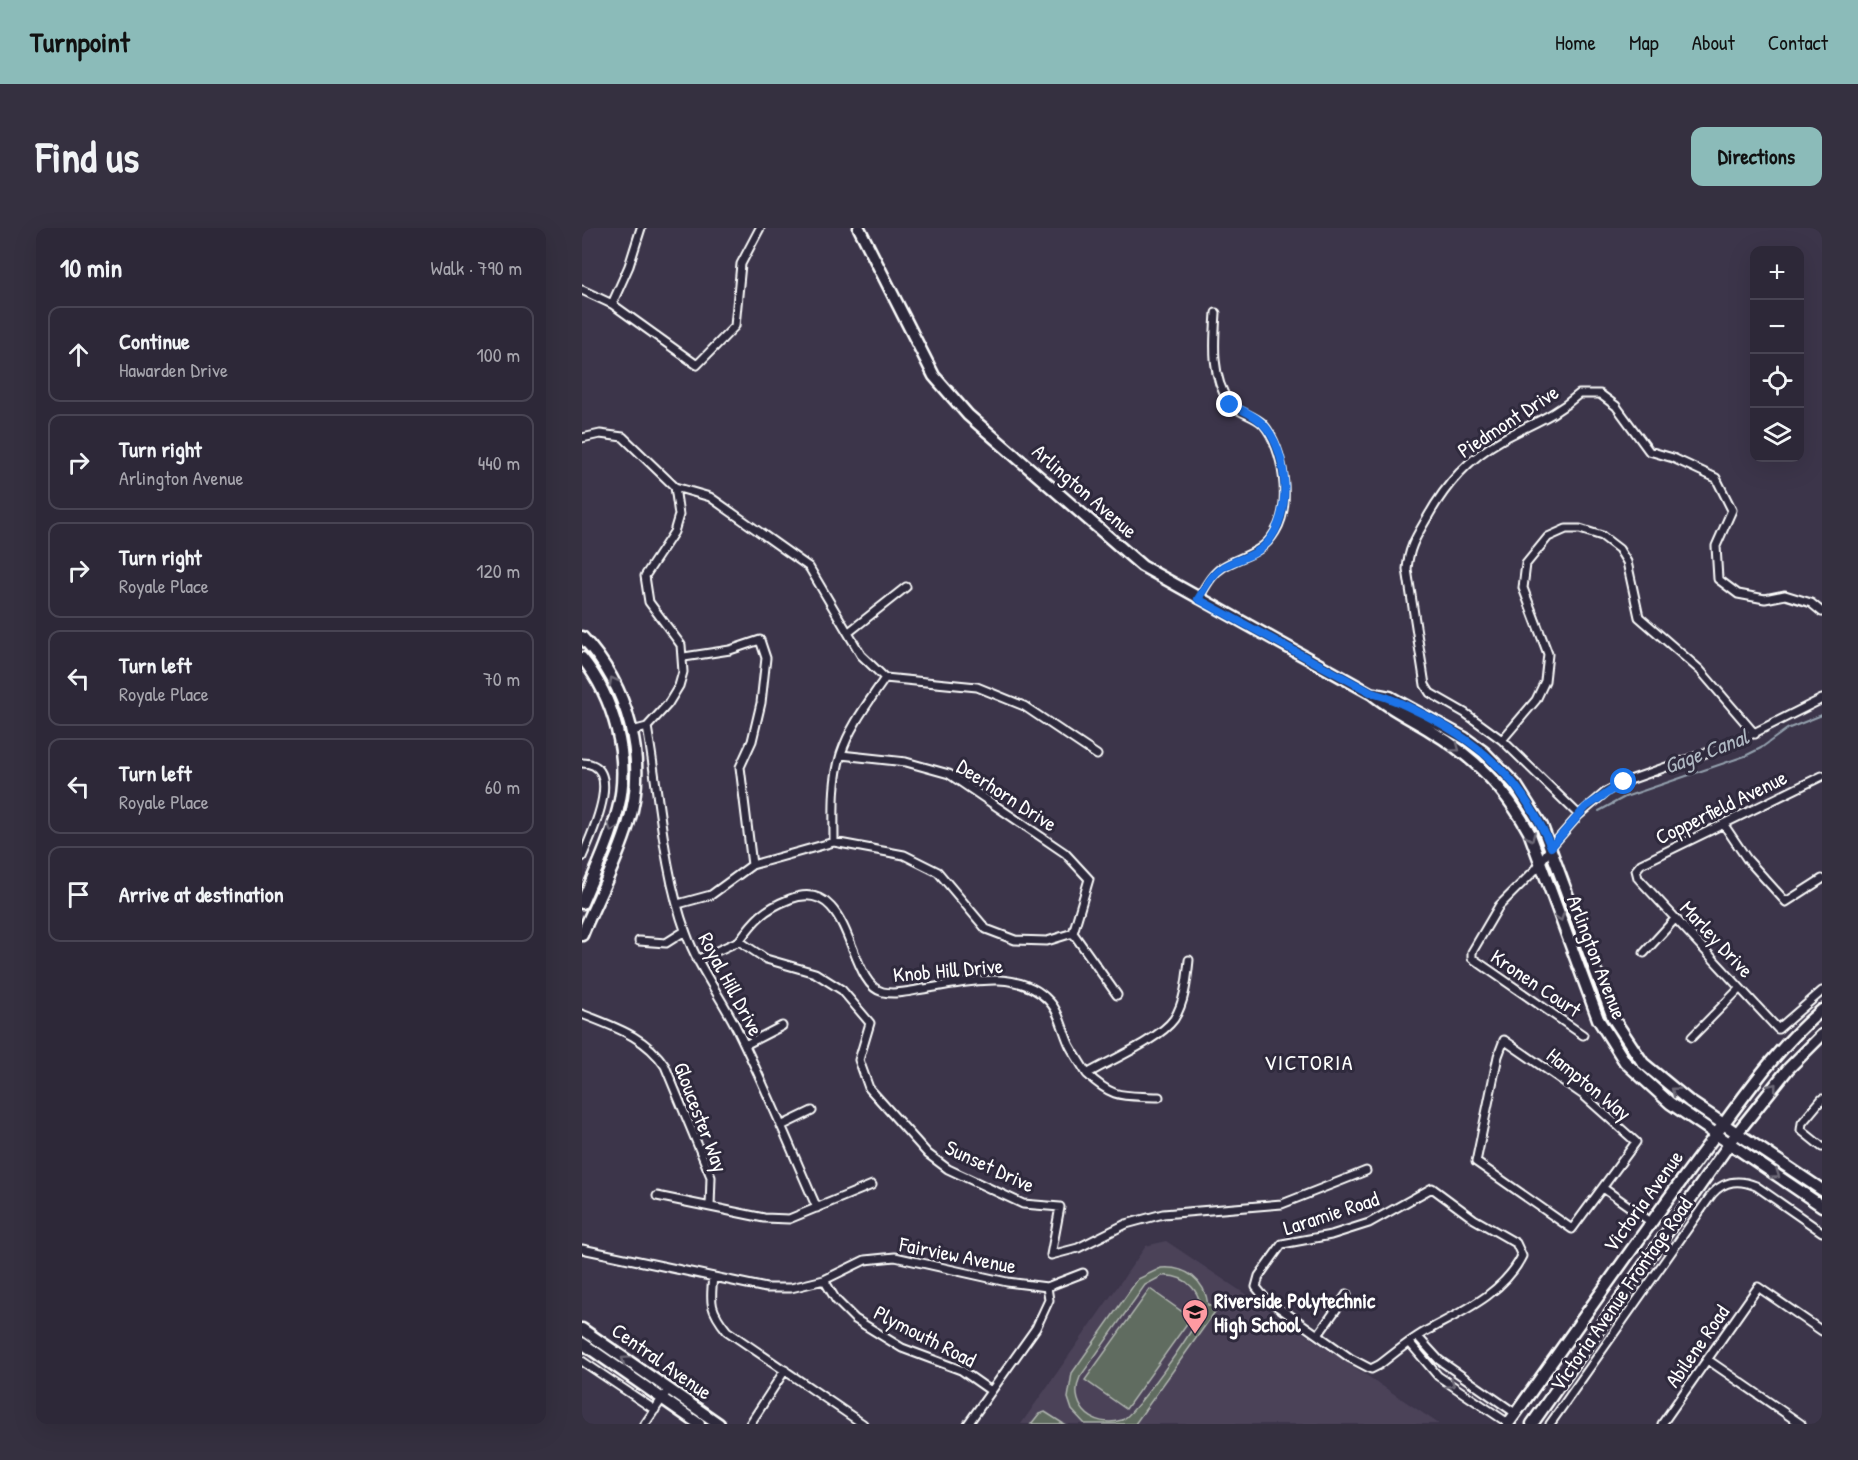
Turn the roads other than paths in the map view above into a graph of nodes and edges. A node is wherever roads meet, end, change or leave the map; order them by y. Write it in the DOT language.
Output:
graph roads {
  1 [pos="641,228"];
  2 [pos="760,228"];
  3 [pos="858,228"];
  4 [pos="582,290"];
  5 [pos="612,304"];
  6 [pos="1216,313"];
  7 [pos="582,438"];
  8 [pos="675,487"];
  9 [pos="906,587"];
  10 [pos="1198,599"];
  11 [pos="1822,612"];
  12 [pos="849,632"];
  13 [pos="582,637"];
  14 [pos="684,657"];
  15 [pos="582,658"];
  16 [pos="885,678"];
  17 [pos="603,690"];
  18 [pos="1372,693"];
  19 [pos="1822,699"];
  20 [pos="647,727"];
  21 [pos="632,730"];
  22 [pos="1755,734"];
  23 [pos="1502,740"];
  24 [pos="1097,754"];
  25 [pos="840,755"];
  26 [pos="582,763"];
  27 [pos="1822,776"];
  28 [pos="620,797"];
  29 [pos="1579,815"];
  30 [pos="1724,825"];
  31 [pos="834,842"];
  32 [pos="1551,847"];
  33 [pos="582,857"];
  34 [pos="1541,862"];
  35 [pos="752,865"];
  36 [pos="1636,870"];
  37 [pos="1822,879"];
  38 [pos="582,903"];
  39 [pos="678,904"];
  40 [pos="1675,919"];
  41 [pos="685,931"];
  42 [pos="1072,933"];
  43 [pos="582,935"];
  44 [pos="639,941"];
  45 [pos="739,941"];
  46 [pos="1644,952"];
  47 [pos="696,960"];
  48 [pos="1189,960"];
  49 [pos="1740,988"];
  50 [pos="1822,991"];
  51 [pos="1117,995"];
  52 [pos="1822,1010"];
  53 [pos="582,1014"];
  54 [pos="782,1026"];
  55 [pos="1583,1035"];
  56 [pos="1822,1035"];
  57 [pos="1692,1037"];
  58 [pos="745,1045"];
  59 [pos="1087,1074"];
  60 [pos="1159,1097"];
  61 [pos="1822,1099"];
  62 [pos="812,1111"];
  63 [pos="1724,1124"];
  64 [pos="781,1126"];
  65 [pos="1737,1133"];
  66 [pos="1716,1134"];
  67 [pos="1729,1143"];
  68 [pos="1822,1147"];
  69 [pos="1366,1171"];
  70 [pos="872,1185"];
  71 [pos="1603,1188"];
  72 [pos="1822,1190"];
  73 [pos="657,1196"];
  74 [pos="710,1206"];
  75 [pos="1822,1206"];
  76 [pos="817,1208"];
  77 [pos="1651,1222"];
  78 [pos="1822,1232"];
  79 [pos="582,1249"];
  80 [pos="1083,1273"];
  81 [pos="713,1277"];
  82 [pos="824,1280"];
  83 [pos="1047,1287"];
  84 [pos="1347,1294"];
  85 [pos="582,1329"];
  86 [pos="1822,1331"];
  87 [pos="1318,1335"];
  88 [pos="1418,1337"];
  89 [pos="582,1343"];
  90 [pos="1410,1343"];
  91 [pos="1708,1360"];
  92 [pos="582,1361"];
  93 [pos="785,1370"];
  94 [pos="991,1391"];
  95 [pos="665,1395"];
  96 [pos="655,1410"];
  97 [pos="1515,1413"];
  98 [pos="645,1424"];
  99 [pos="699,1424"];
  100 [pos="719,1424"];
  101 [pos="750,1424"];
  102 [pos="863,1424"];
  103 [pos="968,1424"];
  104 [pos="1508,1424"];
  105 [pos="1532,1424"];
  106 [pos="1550,1424"];
  107 [pos="1662,1424"];
  108 [pos="1801,1424"];
  1 -- 5 [label="street"];
  2 -- 5 [label="street"];
  3 -- 10 [label="main road, Arlington Avenue"];
  4 -- 5 [label="street"];
  6 -- 10 [label="street"];
  7 -- 8 [label="street"];
  8 -- 12 [label="street"];
  8 -- 14 [label="street"];
  9 -- 12 [label="street"];
  10 -- 18 [label="main road, Arlington Avenue"];
  11 -- 23 [label="street, Piedmont Drive"];
  12 -- 16 [label="street"];
  21 -- 13 [label="main road, one-way"];
  14 -- 20 [label="street"];
  14 -- 35 [label="street"];
  15 -- 17 [label="main road"];
  16 -- 24 [label="street"];
  16 -- 25 [label="street"];
  17 -- 21 [label="main road"];
  17 -- 28 [label="main road"];
  18 -- 32 [label="main road, Arlington Avenue"];
  18 -- 34 [label="main road, Arlington Avenue, one-way"];
  19 -- 22 [label="street"];
  20 -- 21 [label="street"];
  20 -- 39 [label="street, Royal Hill Drive"];
  21 -- 28 [label="main road"];
  21 -- 43 [label="main road"];
  22 -- 23 [label="street"];
  22 -- 29 [label="street"];
  23 -- 29 [label="street, Piedmont Drive"];
  25 -- 31 [label="street"];
  25 -- 42 [label="street, Deerhorn Drive"];
  26 -- 33 [label="street"];
  27 -- 30 [label="street, Copperfield Avenue"];
  28 -- 38 [label="main road, one-way"];
  29 -- 32 [label="street"];
  30 -- 36 [label="street, Copperfield Avenue"];
  30 -- 37 [label="street"];
  31 -- 35 [label="street"];
  31 -- 42 [label="street"];
  32 -- 34 [label="street"];
  63 -- 32 [label="main road, Arlington Avenue, one-way"];
  34 -- 55 [label="street, Kronen Court"];
  34 -- 66 [label="main road, Arlington Avenue, one-way"];
  35 -- 39 [label="street"];
  36 -- 40 [label="street, Marley Drive"];
  39 -- 41 [label="street, Royal Hill Drive"];
  40 -- 46 [label="street"];
  40 -- 49 [label="street, Marley Drive"];
  41 -- 44 [label="street"];
  41 -- 47 [label="street, Royal Hill Drive"];
  42 -- 51 [label="street"];
  45 -- 47 [label="street"];
  45 -- 59 [label="street, Knob Hill Drive"];
  45 -- 69 [label="street, Sunset Drive"];
  47 -- 58 [label="street, Royal Hill Drive"];
  48 -- 59 [label="street"];
  49 -- 50 [label="street, Marley Drive"];
  49 -- 57 [label="street"];
  52 -- 63 [label="main road, Victoria Avenue"];
  53 -- 74 [label="street, Gloucester Way"];
  54 -- 58 [label="street"];
  65 -- 56 [label="main road, Victoria Avenue, one-way"];
  58 -- 64 [label="street, Royal Hill Drive"];
  59 -- 60 [label="street"];
  61 -- 68 [label="street"];
  62 -- 64 [label="street"];
  63 -- 65 [label="main road, Arlington Avenue"];
  63 -- 66 [label="main road, Victoria Avenue"];
  64 -- 76 [label="street, Royal Hill Drive"];
  65 -- 67 [label="main road, Victoria Avenue"];
  65 -- 72 [label="main road, Arlington Avenue"];
  66 -- 67 [label="main road, Arlington Avenue"];
  66 -- 77 [label="main road, Victoria Avenue"];
  67 -- 75 [label="main road, Arlington Avenue, one-way"];
  67 -- 105 [label="main road, Victoria Avenue"];
  70 -- 76 [label="street"];
  71 -- 71 [label="street, Hampton Way"];
  71 -- 77 [label="street"];
  73 -- 74 [label="street"];
  74 -- 76 [label="street"];
  77 -- 97 [label="main road, Victoria Avenue"];
  78 -- 106 [label="street, Victoria Avenue Frontage Road"];
  79 -- 81 [label="street, Fairview Avenue"];
  80 -- 83 [label="street, Fairview Avenue"];
  81 -- 82 [label="street, Fairview Avenue"];
  81 -- 93 [label="street"];
  82 -- 83 [label="street, Fairview Avenue"];
  82 -- 94 [label="street, Plymouth Road"];
  83 -- 94 [label="street"];
  84 -- 87 [label="street"];
  95 -- 85 [label="main road, Central Avenue, one-way"];
  86 -- 91 [label="street, Abilene Road"];
  87 -- 88 [label="street, Laramie Road"];
  87 -- 90 [label="street, Laramie Road"];
  88 -- 90 [label="street, Laramie Road"];
  88 -- 97 [label="street"];
  89 -- 95 [label="main road, Central Avenue"];
  90 -- 104 [label="street, one-way"];
  91 -- 107 [label="street, Abilene Road"];
  91 -- 108 [label="street"];
  92 -- 96 [label="street"];
  93 -- 101 [label="street"];
  93 -- 102 [label="street"];
  94 -- 103 [label="street"];
  95 -- 96 [label="street"];
  95 -- 99 [label="main road, Central Avenue"];
  95 -- 100 [label="main road, Central Avenue"];
  96 -- 98 [label="street"];
  97 -- 104 [label="main road, Victoria Avenue"];
}
